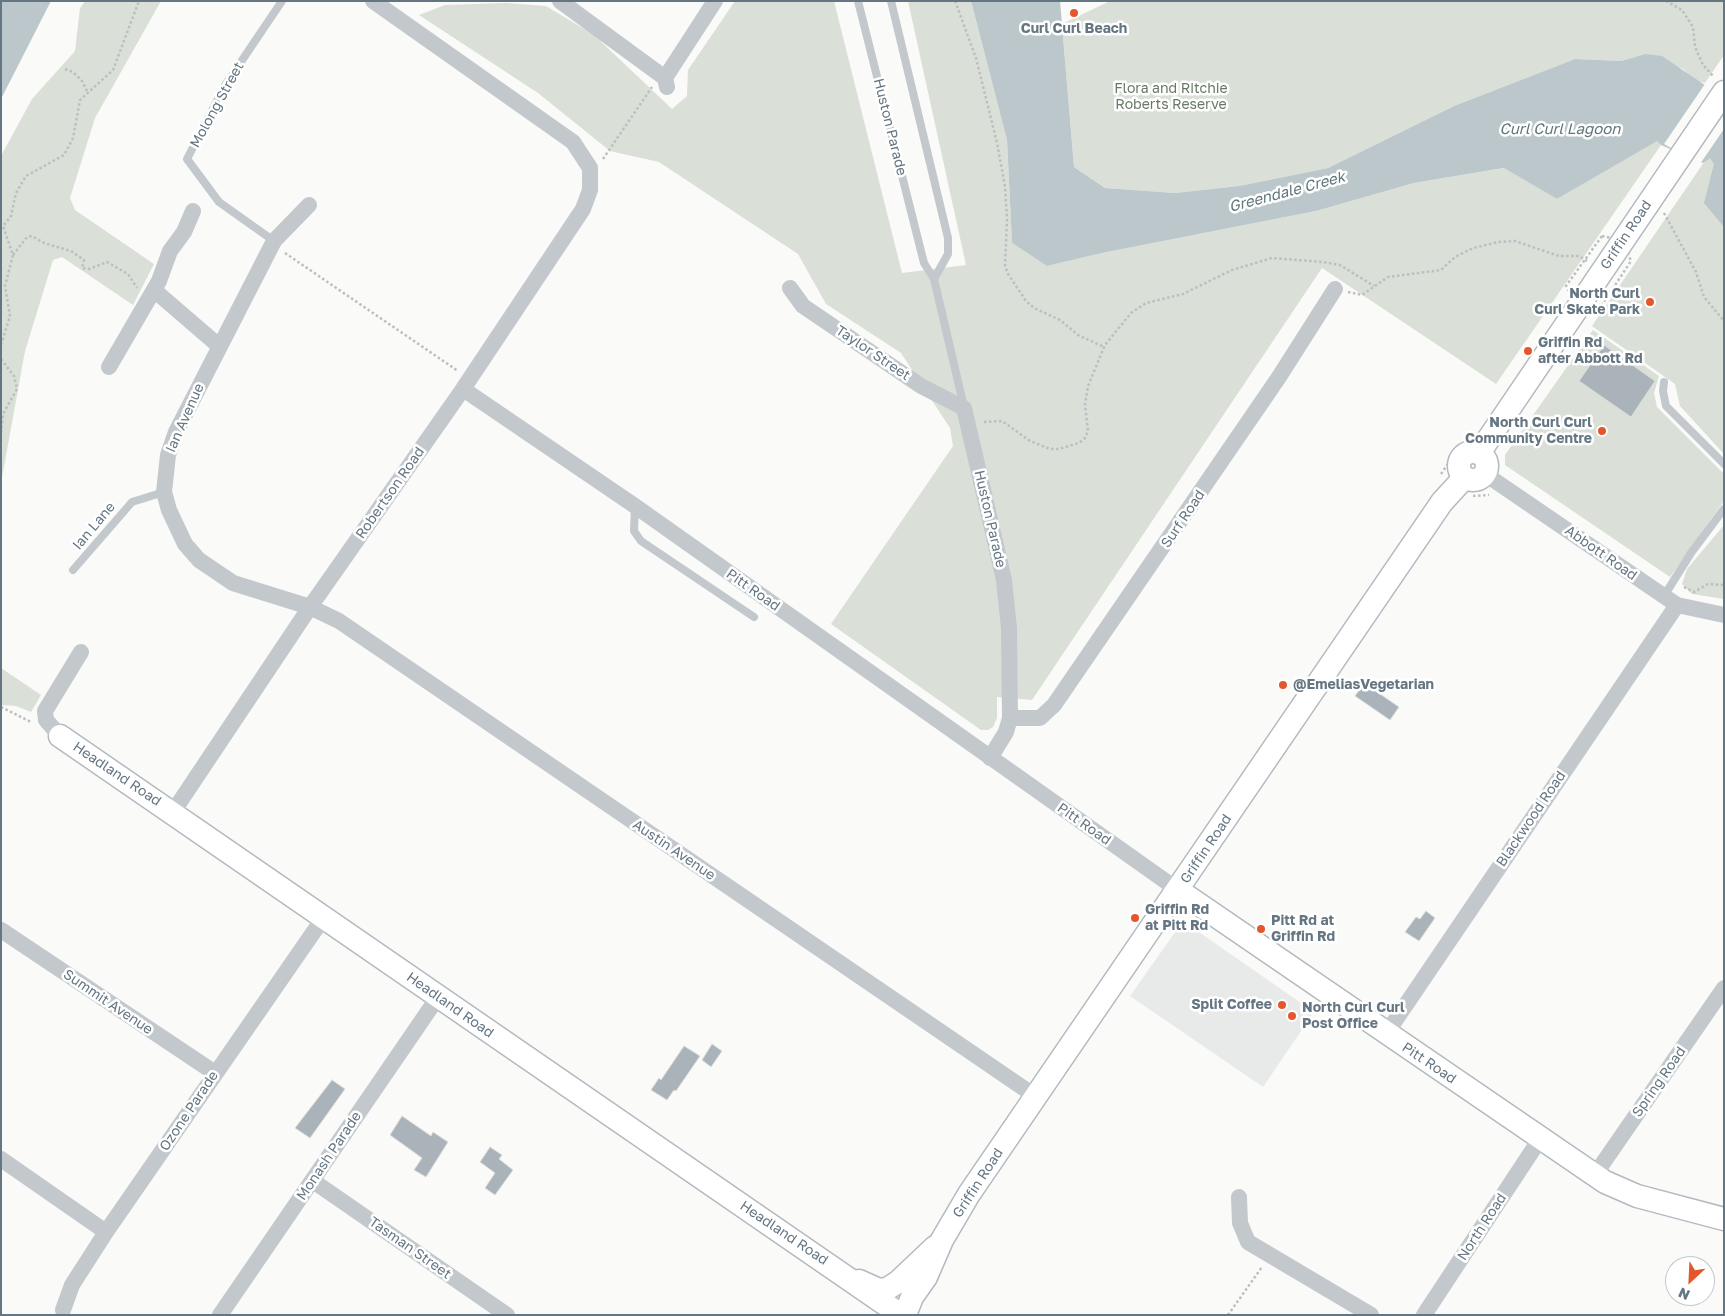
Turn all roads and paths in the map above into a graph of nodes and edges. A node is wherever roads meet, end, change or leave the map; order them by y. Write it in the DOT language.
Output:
graph roads {
  1 [pos="139,1"];
  2 [pos="282,1"];
  3 [pos="560,1"];
  4 [pos="715,1"];
  5 [pos="858,1"];
  6 [pos="891,1"];
  7 [pos="955,1"];
  8 [pos="1666,1"];
  9 [pos="383,3"];
  10 [pos="65,69"];
  11 [pos="1721,90"];
  12 [pos="88,93"];
  13 [pos="648,93"];
  14 [pos="596,165"];
  15 [pos="310,205"];
  16 [pos="193,211"];
  17 [pos="1664,213"];
  18 [pos="274,240"];
  19 [pos="13,255"];
  20 [pos="1585,260"];
  21 [pos="934,279"];
  22 [pos="1374,286"];
  23 [pos="790,288"];
  24 [pos="1335,289"];
  25 [pos="147,291"];
  26 [pos="1724,321"];
  27 [pos="1,345"];
  28 [pos="219,346"];
  29 [pos="1104,347"];
  30 [pos="1,359"];
  31 [pos="109,367"];
  32 [pos="1664,382"];
  33 [pos="466,384"];
  34 [pos="964,408"];
  35 [pos="985,422"];
  36 [pos="1,433"];
  37 [pos="1724,464"];
  38 [pos="1480,475"];
  39 [pos="164,492"];
  40 [pos="1467,503"];
  41 [pos="635,506"];
  42 [pos="1724,510"];
  43 [pos="73,570"];
  44 [pos="1673,582"];
  45 [pos="1724,585"];
  46 [pos="1671,601"];
  47 [pos="310,607"];
  48 [pos="1724,615"];
  49 [pos="754,617"];
  50 [pos="81,652"];
  51 [pos="1010,718"];
  52 [pos="60,736"];
  53 [pos="990,758"];
  54 [pos="173,812"];
  55 [pos="1178,890"];
  56 [pos="324,917"];
  57 [pos="1,930"];
  58 [pos="1724,988"];
  59 [pos="438,997"];
  60 [pos="1386,1034"];
  61 [pos="215,1073"];
  62 [pos="1035,1096"];
  63 [pos="1540,1139"];
  64 [pos="1,1159"];
  65 [pos="1594,1176"];
  66 [pos="312,1180"];
  67 [pos="1240,1197"];
  68 [pos="1724,1219"];
  69 [pos="106,1232"];
  70 [pos="942,1240"];
  71 [pos="1270,1255"];
  72 [pos="840,1272"];
  73 [pos="926,1276"];
  74 [pos="66,1313"];
  75 [pos="220,1315"];
  76 [pos="507,1315"];
  77 [pos="901,1315"];
  78 [pos="906,1315"];
  79 [pos="923,1315"];
  80 [pos="1228,1315"];
  81 [pos="1372,1315"];
  82 [pos="1424,1315"];
  1 -- 12 [label="path"];
  2 -- 18 [label="lane, Molong Street"];
  3 -- 4 [label="street"];
  5 -- 21 [label="lane, Huston Parade"];
  6 -- 21 [label="lane"];
  7 -- 29 [label="path"];
  8 -- 11 [label="path"];
  9 -- 14 [label="street"];
  10 -- 12 [label="path"];
  11 -- 38 [label="main road, Griffin Road"];
  12 -- 19 [label="path"];
  13 -- 14 [label="path"];
  14 -- 33 [label="street, Robertson Road"];
  15 -- 18 [label="street, Ian Avenue"];
  16 -- 25 [label="street"];
  17 -- 26 [label="path"];
  18 -- 28 [label="street, Ian Avenue"];
  18 -- 33 [label="path"];
  19 -- 25 [label="path"];
  19 -- 27 [label="path"];
  20 -- 22 [label="path"];
  21 -- 34 [label="lane, Huston Parade"];
  22 -- 24 [label="path"];
  22 -- 29 [label="path"];
  23 -- 34 [label="street, Taylor Street"];
  24 -- 51 [label="street, Surf Road"];
  25 -- 28 [label="street"];
  25 -- 31 [label="street"];
  28 -- 39 [label="street, Ian Avenue"];
  29 -- 35 [label="path"];
  30 -- 36 [label="path"];
  32 -- 37 [label="lane"];
  33 -- 41 [label="street, Pitt Road"];
  33 -- 47 [label="street, Robertson Road"];
  34 -- 51 [label="street, Huston Parade"];
  38 -- 40 [label="path"];
  38 -- 46 [label="street, Abbott Road"];
  38 -- 55 [label="main road, Griffin Road"];
  39 -- 43 [label="lane, Ian Lane"];
  39 -- 47 [label="street, Ian Avenue"];
  41 -- 49 [label="lane"];
  41 -- 53 [label="street, Pitt Road"];
  42 -- 44 [label="lane"];
  44 -- 45 [label="path"];
  44 -- 46 [label="lane"];
  46 -- 48 [label="street, Abbott Road"];
  46 -- 60 [label="street, Blackwood Road"];
  47 -- 54 [label="street, Robertson Road"];
  47 -- 62 [label="street, Austin Avenue"];
  50 -- 52 [label="street"];
  51 -- 53 [label="street, Huston Parade"];
  52 -- 54 [label="main road, Headland Road"];
  53 -- 55 [label="street, Pitt Road"];
  54 -- 56 [label="main road, Headland Road"];
  55 -- 60 [label="main road, Pitt Road"];
  55 -- 62 [label="main road, Griffin Road"];
  56 -- 59 [label="main road, Headland Road"];
  56 -- 61 [label="street, Ozone Parade"];
  57 -- 61 [label="street, Summit Avenue"];
  58 -- 65 [label="street, Spring Road"];
  59 -- 66 [label="street, Monash Parade"];
  59 -- 72 [label="main road, Headland Road"];
  60 -- 63 [label="main road, Pitt Road"];
  61 -- 69 [label="street, Ozone Parade"];
  62 -- 70 [label="main road, Griffin Road"];
  63 -- 65 [label="main road, Pitt Road"];
  63 -- 82 [label="street, North Road"];
  64 -- 69 [label="street"];
  65 -- 68 [label="main road, Pitt Road"];
  66 -- 75 [label="street, Monash Parade"];
  66 -- 76 [label="street, Tasman Street"];
  67 -- 71 [label="street"];
  69 -- 74 [label="street, Ozone Parade"];
  70 -- 72 [label="main road, Headland Road"];
  70 -- 73 [label="main road, Griffin Road"];
  71 -- 80 [label="path"];
  71 -- 81 [label="street"];
  72 -- 77 [label="main road, Headland Road"];
  73 -- 78 [label="main road, Griffin Road"];
  73 -- 79 [label="main road, Griffin Road"];
}
